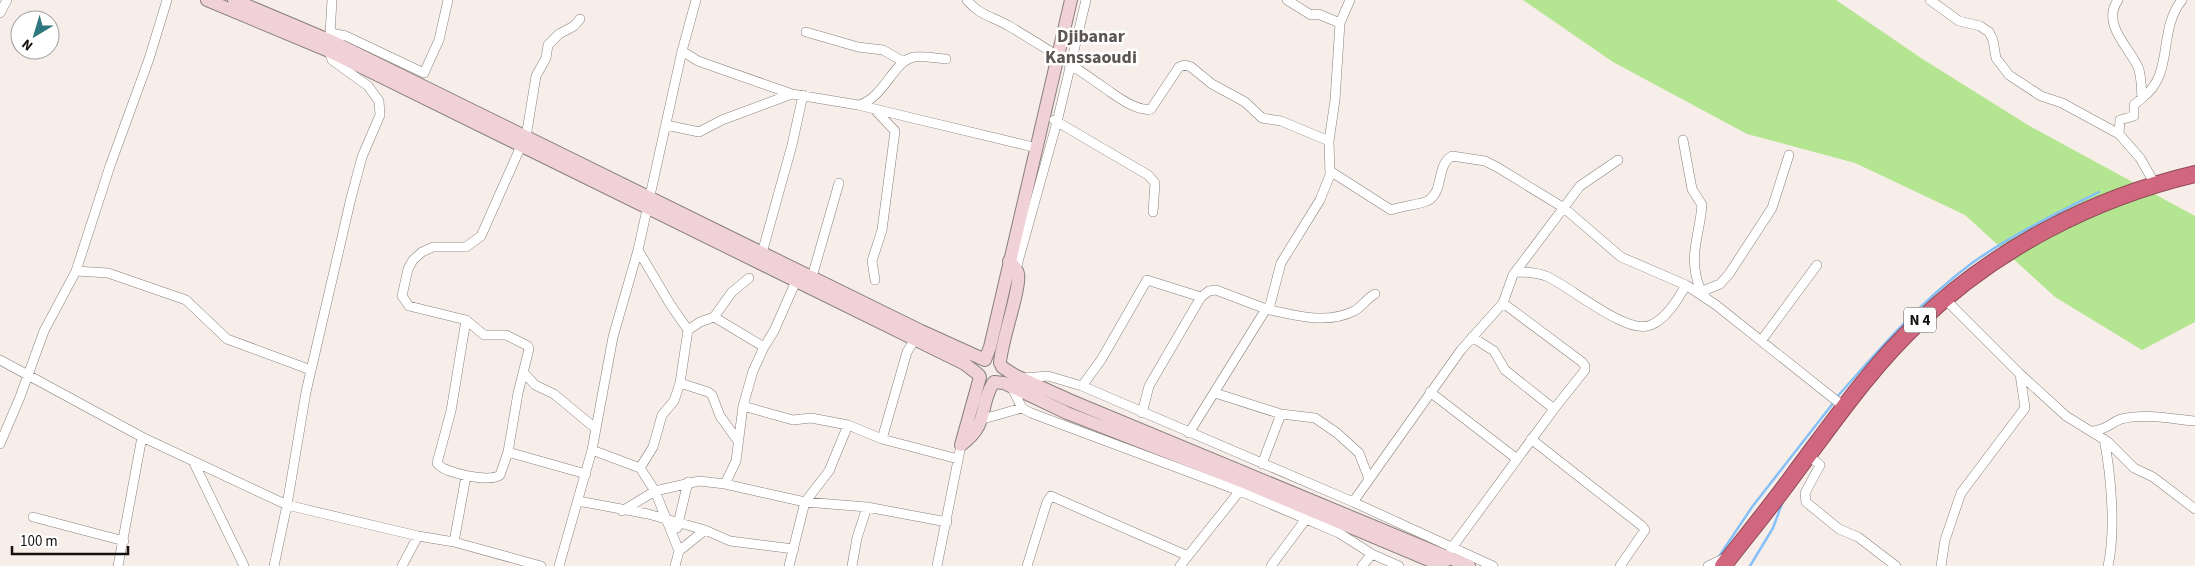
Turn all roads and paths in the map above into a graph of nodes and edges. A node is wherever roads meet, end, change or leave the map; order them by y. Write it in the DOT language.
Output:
graph roads {
  1 [pos="6,0"];
  2 [pos="167,0"];
  3 [pos="208,0"];
  4 [pos="234,0"];
  5 [pos="332,0"];
  6 [pos="448,0"];
  7 [pos="696,0"];
  8 [pos="967,0"];
  9 [pos="1071,0"];
  10 [pos="1086,0"];
  11 [pos="1287,0"];
  12 [pos="1350,0"];
  13 [pos="1930,0"];
  14 [pos="2182,0"];
  15 [pos="2113,2"];
  16 [pos="0,12"];
  17 [pos="580,18"];
  18 [pos="1340,23"];
  19 [pos="806,32"];
  20 [pos="330,42"];
  21 [pos="682,51"];
  22 [pos="1057,56"];
  23 [pos="946,59"];
  24 [pos="904,62"];
  25 [pos="1070,63"];
  26 [pos="421,78"];
  27 [pos="792,94"];
  28 [pos="803,95"];
  29 [pos="2142,98"];
  30 [pos="858,105"];
  31 [pos="874,109"];
  32 [pos="1046,115"];
  33 [pos="1057,122"];
  34 [pos="666,125"];
  35 [pos="2119,134"];
  36 [pos="1683,140"];
  37 [pos="524,141"];
  38 [pos="1330,141"];
  39 [pos="1037,148"];
  40 [pos="1789,155"];
  41 [pos="1618,160"];
  42 [pos="1330,171"];
  43 [pos="2195,174"];
  44 [pos="839,183"];
  45 [pos="2155,184"];
  46 [pos="647,202"];
  47 [pos="1564,208"];
  48 [pos="1153,212"];
  49 [pos="638,250"];
  50 [pos="762,252"];
  51 [pos="1013,265"];
  52 [pos="1816,265"];
  53 [pos="76,271"];
  54 [pos="1516,272"];
  55 [pos="749,278"];
  56 [pos="812,278"];
  57 [pos="876,280"];
  58 [pos="796,281"];
  59 [pos="1686,285"];
  60 [pos="1700,293"];
  61 [pos="1375,294"];
  62 [pos="1201,298"];
  63 [pos="1944,299"];
  64 [pos="1503,303"];
  65 [pos="1266,309"];
  66 [pos="714,317"];
  67 [pos="466,320"];
  68 [pos="688,330"];
  69 [pos="917,335"];
  70 [pos="1472,337"];
  71 [pos="1761,341"];
  72 [pos="764,347"];
  73 [pos="0,360"];
  74 [pos="985,360"];
  75 [pos="1001,365"];
  76 [pos="311,370"];
  77 [pos="525,374"];
  78 [pos="2020,374"];
  79 [pos="28,375"];
  80 [pos="980,376"];
  81 [pos="1022,378"];
  82 [pos="993,382"];
  83 [pos="680,383"];
  84 [pos="1082,386"];
  85 [pos="1012,388"];
  86 [pos="1430,392"];
  87 [pos="1215,393"];
  88 [pos="743,406"];
  89 [pos="1068,406"];
  90 [pos="1844,406"];
  91 [pos="1022,408"];
  92 [pos="1554,409"];
  93 [pos="1142,413"];
  94 [pos="1281,414"];
  95 [pos="982,419"];
  96 [pos="2195,421"];
  97 [pos="848,425"];
  98 [pos="595,428"];
  99 [pos="2093,432"];
  100 [pos="1189,433"];
  101 [pos="142,437"];
  102 [pos="882,439"];
  103 [pos="1531,439"];
  104 [pos="2104,439"];
  105 [pos="738,441"];
  106 [pos="0,444"];
  107 [pos="960,445"];
  108 [pos="592,450"];
  109 [pos="508,452"];
  110 [pos="1808,455"];
  111 [pos="958,459"];
  112 [pos="1517,459"];
  113 [pos="192,461"];
  114 [pos="1262,464"];
  115 [pos="640,468"];
  116 [pos="586,474"];
  117 [pos="466,476"];
  118 [pos="1369,479"];
  119 [pos="688,482"];
  120 [pos="725,484"];
  121 [pos="1243,487"];
  122 [pos="655,491"];
  123 [pos="578,501"];
  124 [pos="805,502"];
  125 [pos="1353,502"];
  126 [pos="287,505"];
  127 [pos="868,507"];
  128 [pos="2195,509"];
  129 [pos="622,511"];
  130 [pos="33,517"];
  131 [pos="1306,519"];
  132 [pos="665,520"];
  133 [pos="947,522"];
  134 [pos="679,523"];
  135 [pos="705,530"];
  136 [pos="418,536"];
  137 [pos="124,541"];
  138 [pos="675,541"];
  139 [pos="454,542"];
  140 [pos="1451,548"];
  141 [pos="794,549"];
  142 [pos="679,551"];
  143 [pos="1372,554"];
  144 [pos="1188,556"];
  145 [pos="1728,562"];
  146 [pos="118,566"];
  147 [pos="244,566"];
  148 [pos="274,566"];
  149 [pos="402,566"];
  150 [pos="541,566"];
  151 [pos="559,566"];
  152 [pos="676,566"];
  153 [pos="789,566"];
  154 [pos="852,566"];
  155 [pos="937,566"];
  156 [pos="1027,566"];
  157 [pos="1180,566"];
  158 [pos="1271,566"];
  159 [pos="1362,566"];
  160 [pos="1399,566"];
  161 [pos="1443,566"];
  162 [pos="1469,566"];
  163 [pos="1493,566"];
  164 [pos="1620,566"];
  165 [pos="1708,566"];
  166 [pos="1896,566"];
  167 [pos="1942,566"];
  168 [pos="2108,566"];
  1 -- 16 [label="street"];
  2 -- 53 [label="street"];
  3 -- 20 [label="main road"];
  4 -- 20 [label="main road"];
  5 -- 20 [label="street"];
  6 -- 26 [label="street"];
  7 -- 21 [label="street"];
  8 -- 22 [label="street"];
  9 -- 22 [label="main road"];
  10 -- 25 [label="street"];
  11 -- 18 [label="street"];
  12 -- 18 [label="street"];
  13 -- 35 [label="street"];
  14 -- 29 [label="street"];
  15 -- 29 [label="street"];
  17 -- 37 [label="street"];
  18 -- 38 [label="street"];
  19 -- 24 [label="street"];
  20 -- 26 [label="main road"];
  20 -- 37 [label="main road"];
  20 -- 76 [label="street"];
  21 -- 27 [label="street"];
  21 -- 34 [label="street"];
  22 -- 25 [label="street"];
  22 -- 32 [label="main road"];
  23 -- 24 [label="street"];
  24 -- 30 [label="street"];
  25 -- 33 [label="street"];
  25 -- 38 [label="street"];
  26 -- 37 [label="main road"];
  27 -- 28 [label="street"];
  27 -- 34 [label="street"];
  28 -- 30 [label="street"];
  28 -- 50 [label="street"];
  29 -- 35 [label="street"];
  30 -- 31 [label="street"];
  31 -- 39 [label="street"];
  31 -- 57 [label="street"];
  32 -- 33 [label="street"];
  32 -- 39 [label="main road"];
  33 -- 48 [label="street"];
  33 -- 51 [label="street"];
  34 -- 46 [label="street"];
  35 -- 45 [label="street"];
  36 -- 60 [label="street"];
  37 -- 46 [label="main road"];
  37 -- 67 [label="street"];
  38 -- 42 [label="street"];
  39 -- 51 [label="main road"];
  40 -- 60 [label="street"];
  41 -- 47 [label="street"];
  42 -- 47 [label="street"];
  42 -- 65 [label="street"];
  43 -- 45 [label="highway, N 4"];
  44 -- 56 [label="street"];
  45 -- 63 [label="highway, N 4"];
  46 -- 49 [label="street"];
  46 -- 50 [label="main road"];
  46 -- 58 [label="main road"];
  47 -- 54 [label="street"];
  47 -- 59 [label="street"];
  49 -- 68 [label="street"];
  49 -- 98 [label="street"];
  50 -- 56 [label="main road"];
  51 -- 74 [label="main road"];
  51 -- 75 [label="main road"];
  52 -- 71 [label="street"];
  53 -- 76 [label="street"];
  53 -- 79 [label="street"];
  54 -- 59 [label="street"];
  54 -- 64 [label="street"];
  55 -- 66 [label="street"];
  56 -- 69 [label="main road"];
  58 -- 69 [label="main road"];
  58 -- 72 [label="street"];
  59 -- 60 [label="street"];
  60 -- 71 [label="street"];
  61 -- 65 [label="street"];
  62 -- 65 [label="street"];
  62 -- 84 [label="street"];
  62 -- 93 [label="street"];
  63 -- 78 [label="street"];
  63 -- 90 [label="highway, N 4"];
  64 -- 70 [label="street"];
  64 -- 92 [label="street"];
  65 -- 87 [label="street"];
  66 -- 68 [label="street"];
  66 -- 72 [label="street"];
  67 -- 77 [label="street"];
  67 -- 117 [label="street"];
  68 -- 83 [label="street"];
  69 -- 74 [label="main road"];
  69 -- 80 [label="main road"];
  69 -- 102 [label="street"];
  70 -- 86 [label="street"];
  70 -- 92 [label="street"];
  71 -- 90 [label="street"];
  72 -- 88 [label="street"];
  73 -- 79 [label="street"];
  74 -- 75 [label="main road"];
  74 -- 80 [label="main road"];
  75 -- 81 [label="main road"];
  75 -- 82 [label="main road"];
  76 -- 126 [label="street"];
  77 -- 98 [label="street"];
  77 -- 109 [label="street"];
  78 -- 99 [label="street"];
  78 -- 167 [label="street"];
  79 -- 101 [label="street"];
  79 -- 106 [label="street"];
  80 -- 82 [label="main road"];
  80 -- 107 [label="main road"];
  81 -- 84 [label="street"];
  81 -- 89 [label="main road"];
  82 -- 85 [label="main road"];
  82 -- 95 [label="main road"];
  83 -- 105 [label="street"];
  83 -- 115 [label="street"];
  84 -- 93 [label="street"];
  85 -- 89 [label="main road"];
  85 -- 91 [label="street"];
  86 -- 112 [label="street"];
  86 -- 118 [label="street"];
  87 -- 94 [label="street"];
  87 -- 100 [label="street"];
  88 -- 97 [label="street"];
  88 -- 105 [label="street"];
  89 -- 121 [label="main road"];
  89 -- 162 [label="main road"];
  90 -- 110 [label="highway, N 4"];
  91 -- 95 [label="street"];
  91 -- 121 [label="street"];
  92 -- 103 [label="street"];
  93 -- 100 [label="street"];
  94 -- 114 [label="street"];
  94 -- 118 [label="street"];
  95 -- 107 [label="main road"];
  96 -- 99 [label="street"];
  97 -- 102 [label="street"];
  97 -- 124 [label="street"];
  98 -- 108 [label="street"];
  99 -- 104 [label="street"];
  100 -- 114 [label="street"];
  101 -- 113 [label="street"];
  101 -- 137 [label="street"];
  102 -- 111 [label="street"];
  103 -- 112 [label="street"];
  103 -- 164 [label="street"];
  104 -- 128 [label="street"];
  104 -- 168 [label="street"];
  105 -- 120 [label="street"];
  107 -- 111 [label="street"];
  108 -- 115 [label="street"];
  108 -- 116 [label="street"];
  109 -- 116 [label="street"];
  109 -- 117 [label="street"];
  110 -- 145 [label="highway, N 4"];
  110 -- 166 [label="street"];
  111 -- 133 [label="street"];
  112 -- 140 [label="street"];
  113 -- 126 [label="street"];
  113 -- 147 [label="street"];
  114 -- 125 [label="street"];
  115 -- 122 [label="street"];
  116 -- 123 [label="street"];
  117 -- 139 [label="street"];
  118 -- 125 [label="street"];
  119 -- 120 [label="street"];
  119 -- 122 [label="street"];
  119 -- 134 [label="street"];
  120 -- 124 [label="street"];
  121 -- 131 [label="street"];
  121 -- 144 [label="street"];
  121 -- 161 [label="main road"];
  122 -- 129 [label="street"];
  122 -- 132 [label="street"];
  123 -- 129 [label="street"];
  123 -- 151 [label="street"];
  124 -- 127 [label="street"];
  124 -- 141 [label="street"];
  125 -- 140 [label="street"];
  126 -- 136 [label="street"];
  126 -- 148 [label="street"];
  127 -- 133 [label="street"];
  127 -- 154 [label="street"];
  129 -- 132 [label="street"];
  130 -- 137 [label="street"];
  131 -- 143 [label="street"];
  131 -- 158 [label="street"];
  132 -- 134 [label="street"];
  132 -- 138 [label="street"];
  133 -- 155 [label="street"];
  134 -- 135 [label="street"];
  134 -- 138 [label="street"];
  135 -- 141 [label="street"];
  135 -- 142 [label="street"];
  136 -- 139 [label="street"];
  136 -- 149 [label="street"];
  137 -- 146 [label="street"];
  138 -- 142 [label="street"];
  139 -- 150 [label="street"];
  140 -- 163 [label="street"];
  141 -- 153 [label="street"];
  142 -- 152 [label="street"];
  143 -- 159 [label="street"];
  143 -- 160 [label="street"];
  144 -- 156 [label="street"];
  144 -- 157 [label="street"];
  145 -- 165 [label="street"];
}
